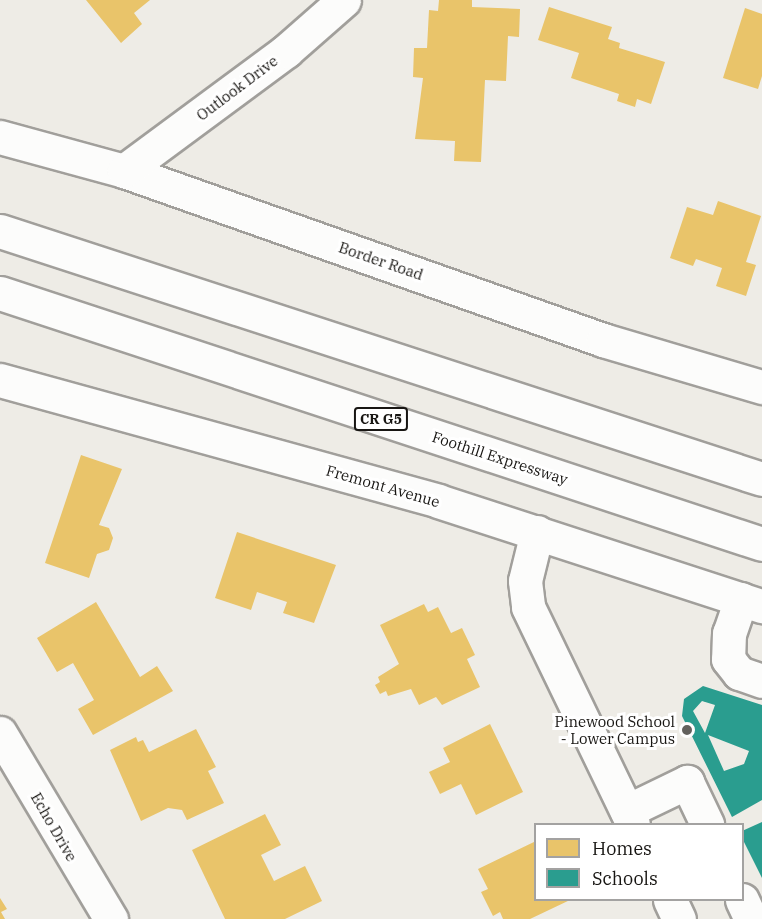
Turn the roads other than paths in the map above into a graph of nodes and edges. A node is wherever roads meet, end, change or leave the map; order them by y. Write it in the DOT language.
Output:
graph roads {
  1 [pos="344,0"];
  2 [pos="0,137"];
  3 [pos="124,171"];
  4 [pos="0,231"];
  5 [pos="0,293"];
  6 [pos="2,387"];
  7 [pos="762,387"];
  8 [pos="762,478"];
  9 [pos="537,532"];
  10 [pos="762,544"];
  11 [pos="751,603"];
  12 [pos="762,681"];
  13 [pos="0,733"];
  14 [pos="630,818"];
  15 [pos="706,823"];
  16 [pos="670,901"];
  17 [pos="742,901"];
  18 [pos="111,919"];
  19 [pos="679,919"];
  20 [pos="751,919"];
  1 -- 3 [label="main road, Outlook Drive"];
  2 -- 3 [label="main road, Border Road"];
  3 -- 7 [label="main road, Border Road"];
  4 -- 8 [label="main road"];
  5 -- 10 [label="main road, Foothill Expressway / CR G5"];
  6 -- 9 [label="main road, Fremont Avenue"];
  9 -- 11 [label="main road, Fremont Avenue"];
  9 -- 14 [label="main road"];
  11 -- 12 [label="main road"];
  13 -- 18 [label="main road, Echo Drive"];
  14 -- 15 [label="main road"];
  16 -- 19 [label="main road"];
  17 -- 20 [label="main road"];
}
